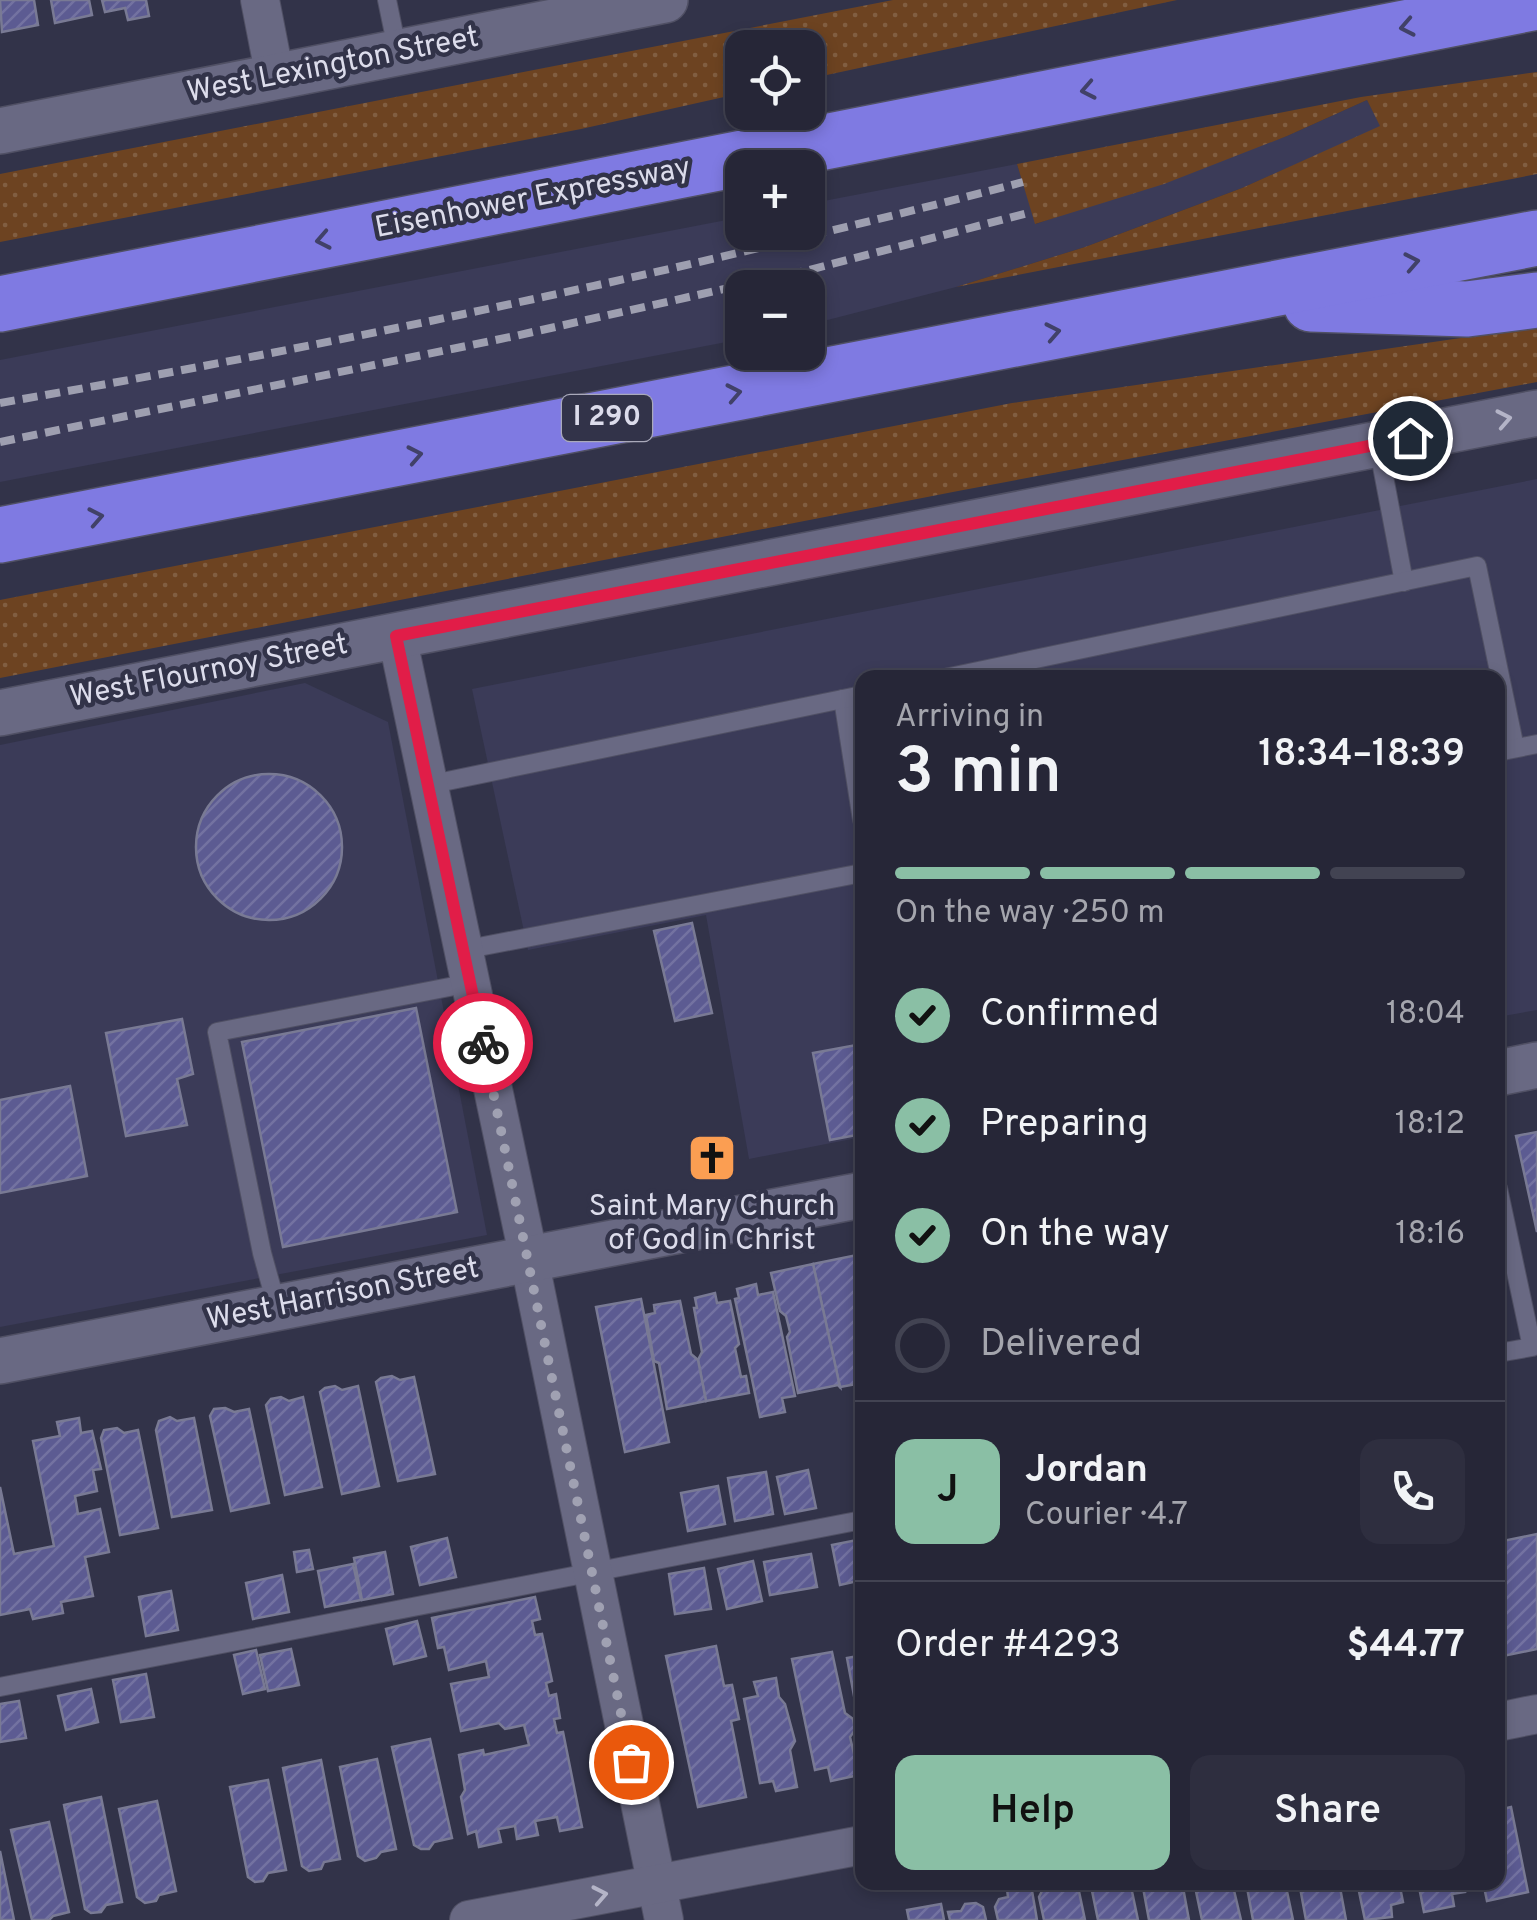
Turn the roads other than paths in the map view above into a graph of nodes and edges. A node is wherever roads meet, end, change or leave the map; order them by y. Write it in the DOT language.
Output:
graph roads {
  1 [pos="260,0"];
  2 [pos="387,0"];
  3 [pos="665,0"];
  4 [pos="1537,2"];
  5 [pos="571,9"];
  6 [pos="398,53"];
  7 [pos="275,77"];
  8 [pos="0,131"];
  9 [pos="1537,238"];
  10 [pos="1537,300"];
  11 [pos="1213,301"];
  12 [pos="0,304"];
  13 [pos="1537,413"];
  14 [pos="1378,444"];
  15 [pos="0,535"];
  16 [pos="1404,582"];
  17 [pos="396,636"];
  18 [pos="983,670"];
  19 [pos="1494,670"];
  20 [pos="855,696"];
  21 [pos="843,699"];
  22 [pos="0,713"];
  23 [pos="1537,744"];
  24 [pos="1506,750"];
  25 [pos="855,775"];
  26 [pos="428,785"];
  27 [pos="855,876"];
  28 [pos="466,966"];
  29 [pos="1537,1065"];
  30 [pos="1505,1072"];
  31 [pos="855,1196"];
  32 [pos="1505,1221"];
  33 [pos="529,1260"];
  34 [pos="277,1308"];
  35 [pos="1505,1352"];
  36 [pos="0,1361"];
  37 [pos="855,1521"];
  38 [pos="592,1572"];
  39 [pos="0,1688"];
  40 [pos="1537,1714"];
  41 [pos="1505,1721"];
  42 [pos="855,1847"];
  43 [pos="660,1902"];
  44 [pos="470,1920"];
  1 -- 7 [label="street"];
  2 -- 6 [label="lane"];
  3 -- 5 [label="street, West Lexington Street"];
  4 -- 12 [label="highway, Eisenhower Expressway, one-way"];
  5 -- 6 [label="street, West Lexington Street"];
  6 -- 7 [label="street, West Lexington Street"];
  7 -- 8 [label="street, West Lexington Street"];
  11 -- 9 [label="highway, I 290, one-way"];
  10 -- 11 [label="highway"];
  15 -- 11 [label="highway, I 290, one-way"];
  14 -- 13 [label="street, West Flournoy Street, one-way"];
  14 -- 16 [label="lane"];
  14 -- 17 [label="street, West Flournoy Street"];
  16 -- 18 [label="lane"];
  16 -- 19 [label="lane"];
  17 -- 22 [label="street, West Flournoy Street"];
  17 -- 26 [label="street"];
  20 -- 21 [label="lane"];
  21 -- 25 [label="lane"];
  21 -- 26 [label="lane"];
  23 -- 24 [label="lane"];
  26 -- 28 [label="street"];
  27 -- 28 [label="lane"];
  28 -- 33 [label="street"];
  28 -- 34 [label="lane"];
  29 -- 30 [label="street"];
  31 -- 33 [label="street, West Harrison Street"];
  32 -- 35 [label="lane"];
  33 -- 34 [label="street, West Harrison Street"];
  33 -- 38 [label="street"];
  34 -- 36 [label="street, West Harrison Street"];
  37 -- 38 [label="lane"];
  38 -- 39 [label="lane"];
  38 -- 43 [label="street"];
  40 -- 41 [label="street"];
  42 -- 43 [label="street"];
  44 -- 43 [label="street, one-way"];
}
